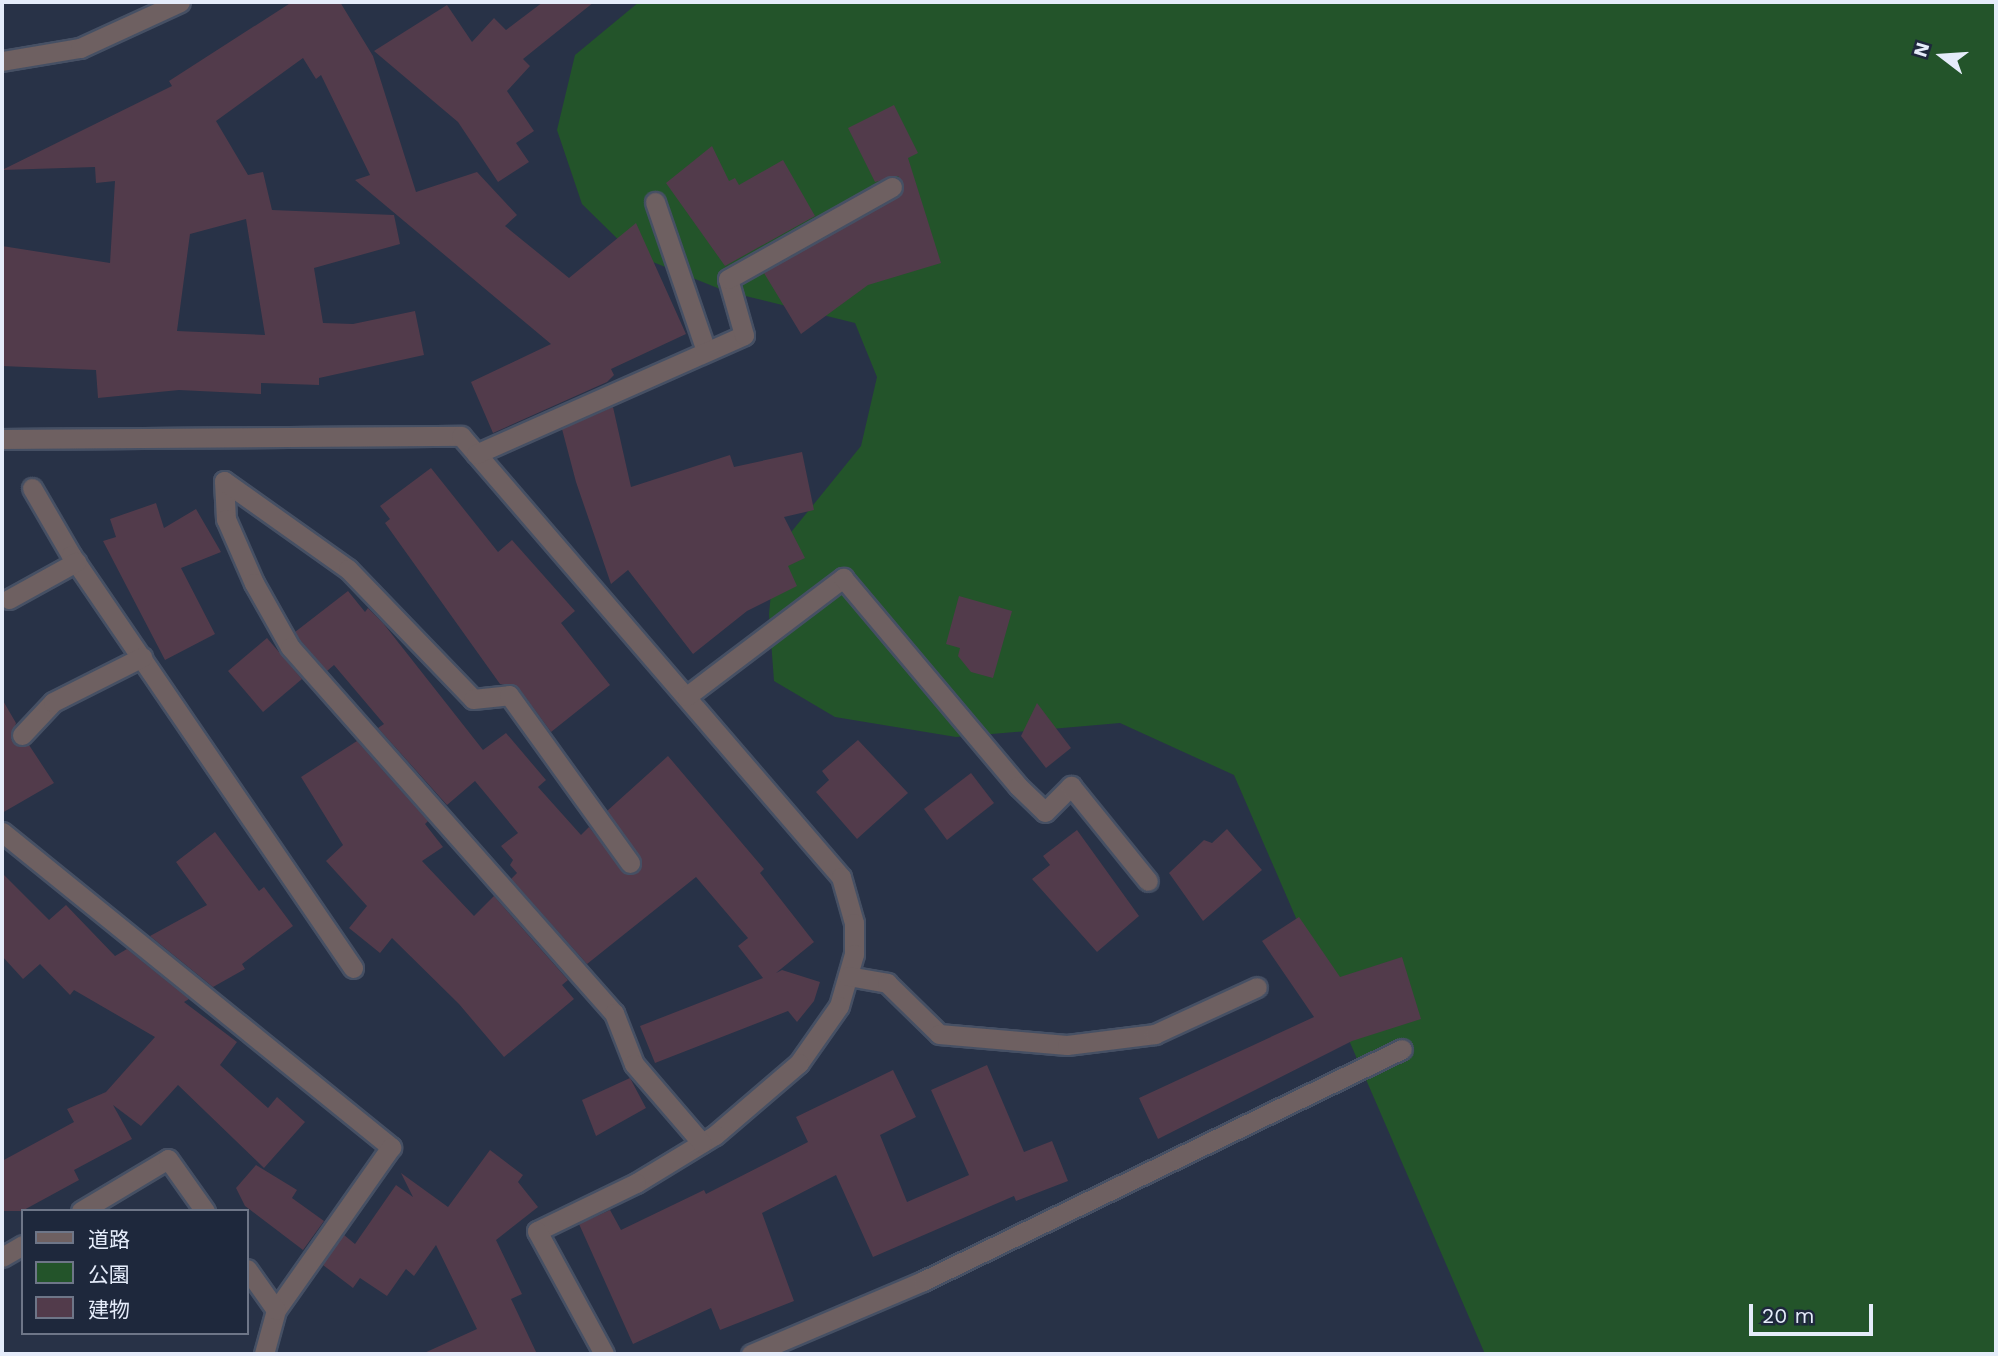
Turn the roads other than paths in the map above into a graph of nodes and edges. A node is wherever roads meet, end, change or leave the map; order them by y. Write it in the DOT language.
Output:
graph roads {
  1 [pos="180,2"];
  2 [pos="2,61"];
  3 [pos="892,187"];
  4 [pos="655,202"];
  5 [pos="706,351"];
  6 [pos="2,439"];
  7 [pos="476,454"];
  8 [pos="32,488"];
  9 [pos="76,562"];
  10 [pos="9,599"];
  11 [pos="142,657"];
  12 [pos="687,696"];
  13 [pos="22,735"];
  14 [pos="2,832"];
  15 [pos="630,863"];
  16 [pos="1147,881"];
  17 [pos="353,968"];
  18 [pos="848,976"];
  19 [pos="1257,987"];
  20 [pos="1402,1049"];
  21 [pos="702,1143"];
  22 [pos="83,1209"];
  23 [pos="204,1209"];
  24 [pos="21,1245"];
  25 [pos="2,1257"];
  26 [pos="248,1270"];
  27 [pos="276,1310"];
  28 [pos="264,1354"];
  29 [pos="604,1354"];
  30 [pos="751,1354"];
  1 -- 2 [label="street"];
  3 -- 5 [label="street"];
  4 -- 5 [label="street"];
  5 -- 7 [label="street"];
  6 -- 7 [label="street"];
  7 -- 12 [label="street"];
  8 -- 9 [label="street"];
  9 -- 10 [label="street"];
  9 -- 11 [label="street"];
  11 -- 13 [label="street"];
  11 -- 17 [label="street"];
  12 -- 16 [label="street"];
  12 -- 18 [label="street"];
  14 -- 27 [label="street"];
  15 -- 21 [label="street"];
  18 -- 19 [label="street"];
  18 -- 21 [label="street"];
  20 -- 30 [label="street"];
  21 -- 29 [label="street"];
  22 -- 23 [label="street"];
  24 -- 25 [label="street"];
  26 -- 27 [label="street"];
  27 -- 28 [label="street"];
}
